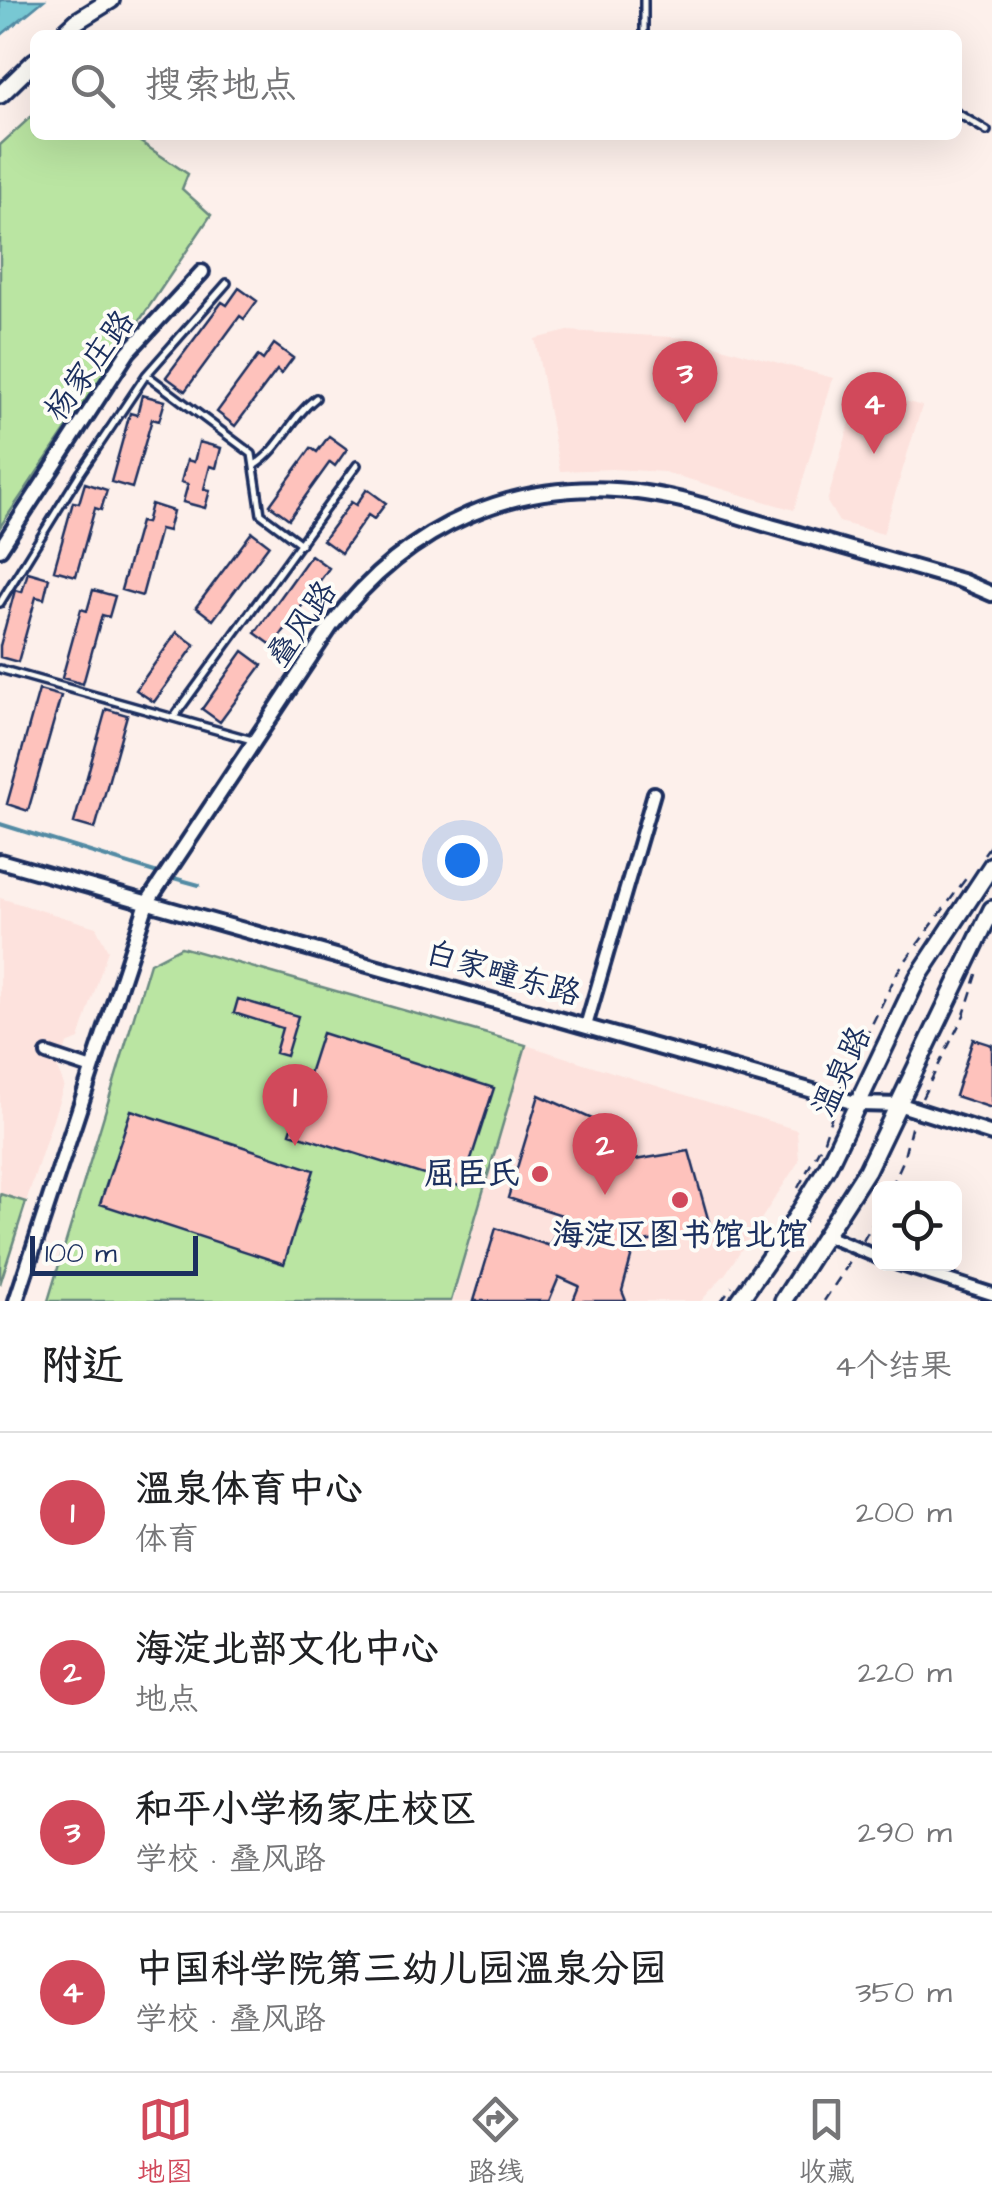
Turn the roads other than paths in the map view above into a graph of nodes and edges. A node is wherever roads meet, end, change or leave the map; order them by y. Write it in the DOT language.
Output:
graph roads {
  1 [pos="111,0"];
  2 [pos="644,0"];
  3 [pos="67,30"];
  4 [pos="644,30"];
  5 [pos="30,66"];
  6 [pos="0,95"];
  7 [pos="962,117"];
  8 [pos="987,130"];
  9 [pos="202,272"];
  10 [pos="227,283"];
  11 [pos="146,375"];
  12 [pos="316,398"];
  13 [pos="357,465"];
  14 [pos="254,466"];
  15 [pos="301,544"];
  16 [pos="0,549"];
  17 [pos="992,594"];
  18 [pos="0,604"];
  19 [pos="0,669"];
  20 [pos="174,717"];
  21 [pos="255,741"];
  22 [pos="654,793"];
  23 [pos="0,861"];
  24 [pos="986,862"];
  25 [pos="148,902"];
  26 [pos="992,910"];
  27 [pos="586,1026"];
  28 [pos="47,1054"];
  29 [pos="92,1069"];
  30 [pos="860,1104"];
  31 [pos="908,1107"];
  32 [pos="992,1134"];
  33 [pos="827,1236"];
  34 [pos="872,1255"];
  35 [pos="920,1271"];
  36 [pos="992,1294"];
  37 [pos="16,1301"];
  38 [pos="739,1301"];
  39 [pos="783,1301"];
  1 -- 3 [label="main road"];
  2 -- 4 [label="lane"];
  5 -- 6 [label="main road"];
  7 -- 8 [label="lane"];
  9 -- 16 [label="street, 杨家庄路"];
  10 -- 11 [label="lane"];
  11 -- 14 [label="lane"];
  11 -- 18 [label="lane"];
  12 -- 14 [label="lane"];
  13 -- 15 [label="lane"];
  14 -- 15 [label="lane"];
  15 -- 20 [label="lane"];
  17 -- 21 [label="street, 叠风路"];
  19 -- 20 [label="lane"];
  20 -- 21 [label="lane"];
  21 -- 25 [label="street, 叠风路"];
  22 -- 27 [label="street"];
  23 -- 25 [label="street, 白家疃东路"];
  24 -- 30 [label="main road, 温泉路"];
  25 -- 27 [label="street, 白家疃东路"];
  25 -- 29 [label="street, 叠风路"];
  26 -- 31 [label="main road, 温泉路"];
  27 -- 30 [label="street, 白家疃东路"];
  28 -- 29 [label="street"];
  29 -- 37 [label="street, 叠风路"];
  30 -- 31 [label="street, 白家疃东路"];
  30 -- 38 [label="main road, 温泉路"];
  31 -- 32 [label="street, 白家疃东路"];
  31 -- 33 [label="main road, 温泉路"];
  33 -- 34 [label="street"];
  33 -- 39 [label="main road, 温泉路"];
  35 -- 36 [label="street"];
}
